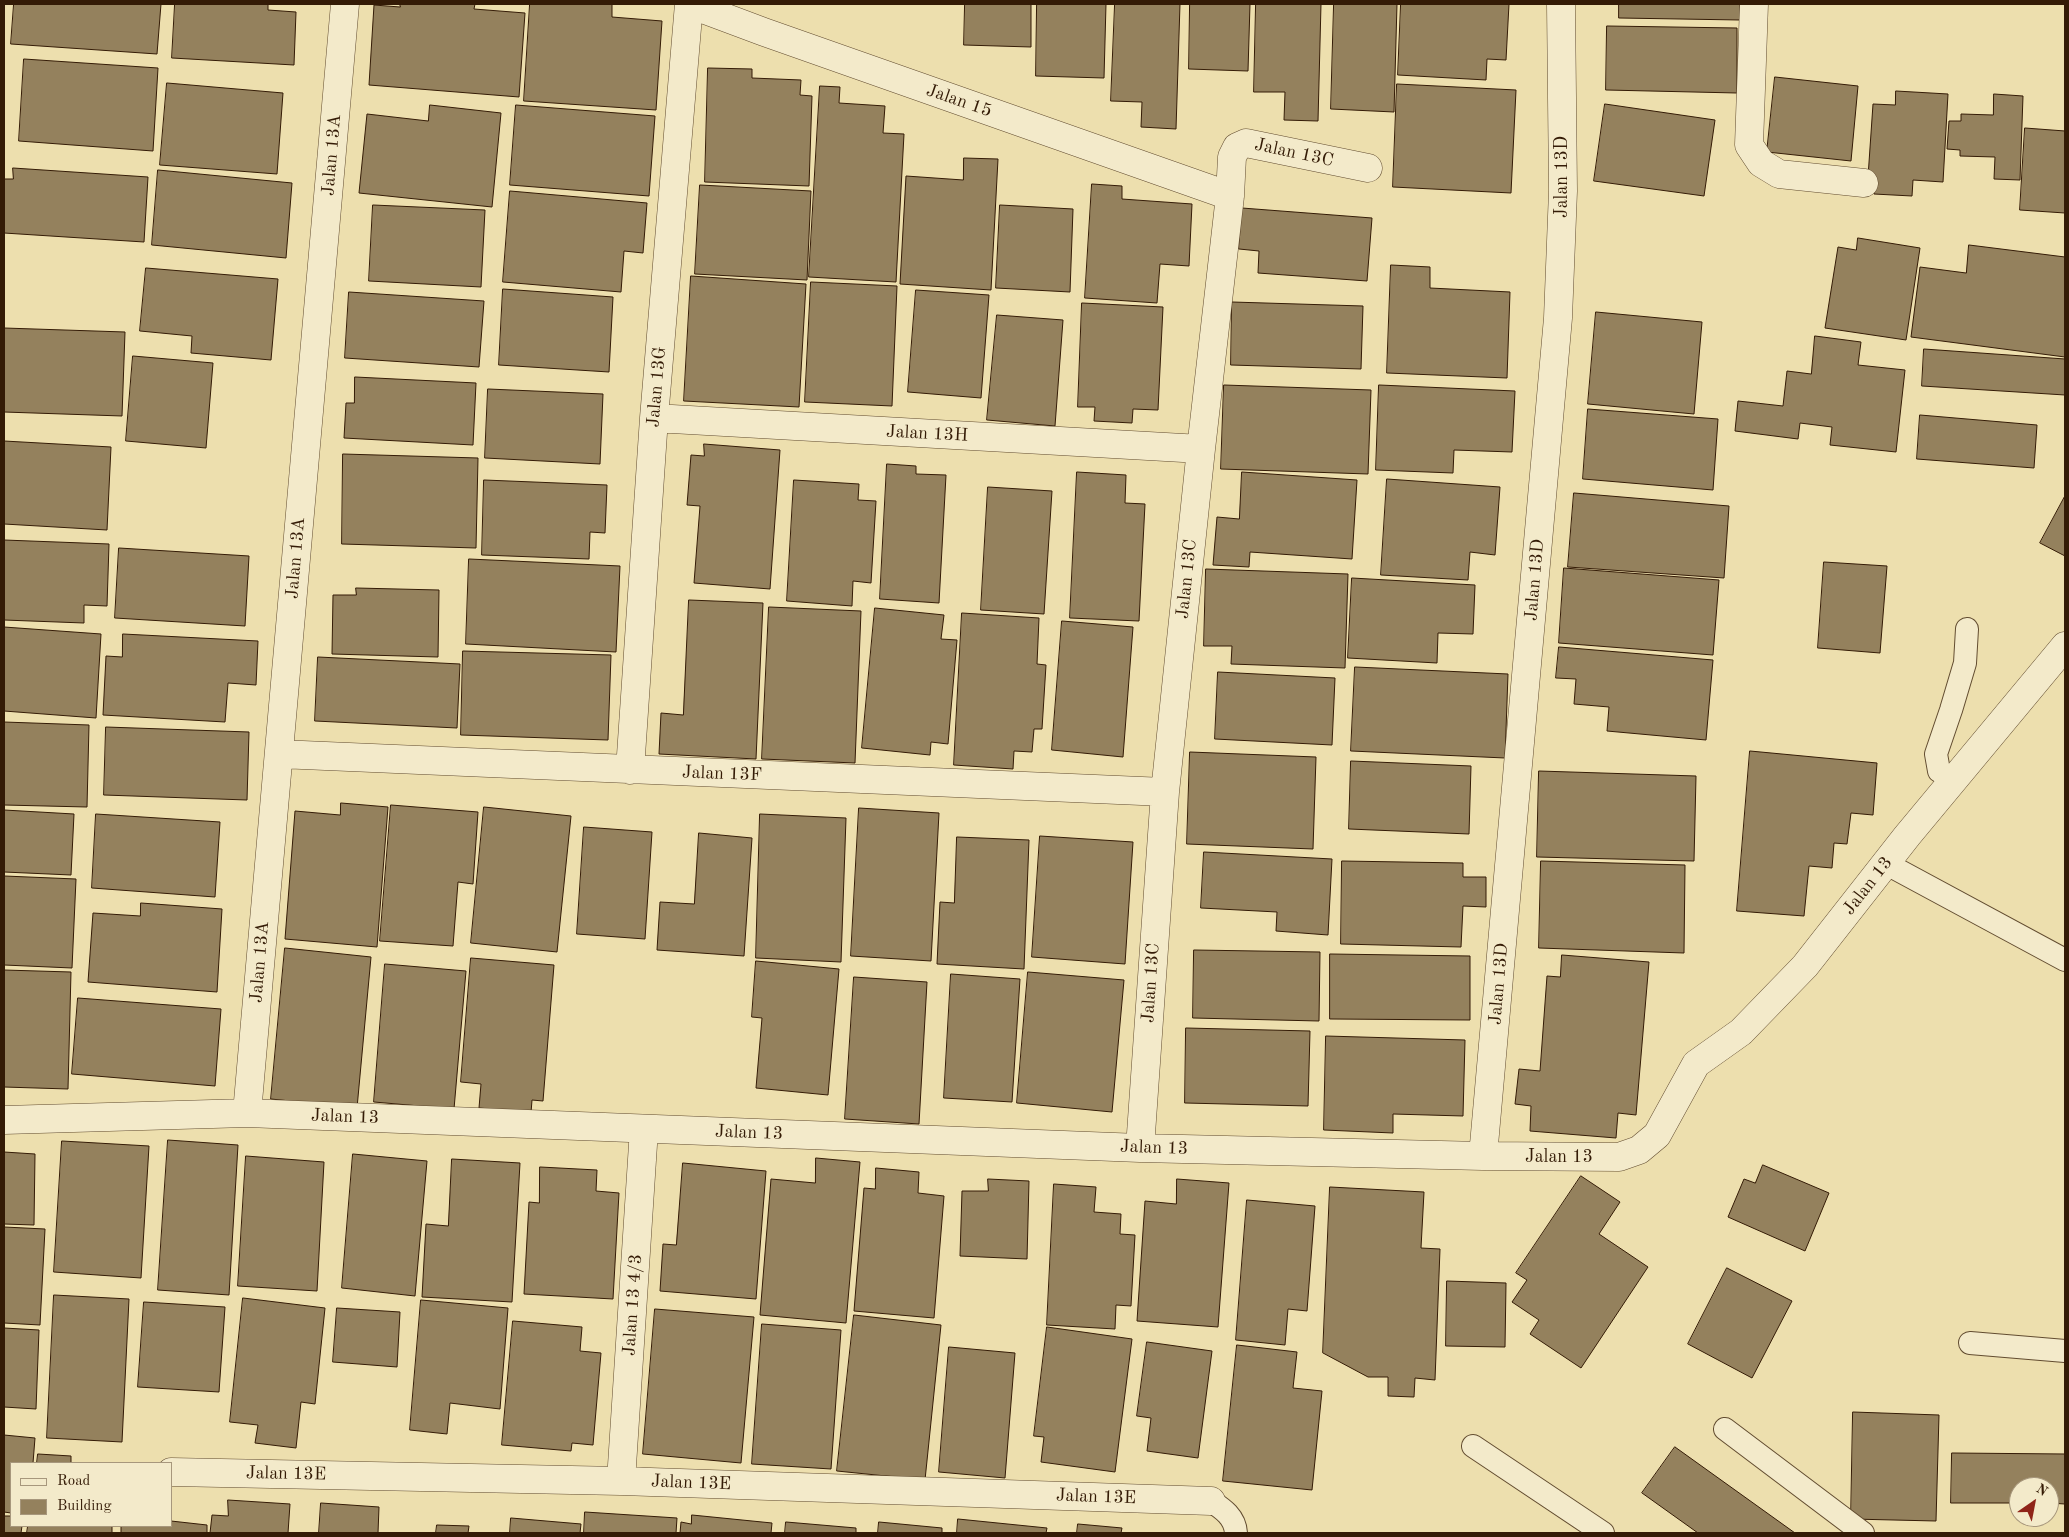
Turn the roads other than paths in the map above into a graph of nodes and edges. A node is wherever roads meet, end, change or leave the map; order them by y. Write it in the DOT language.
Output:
graph roads {
  1 [pos="345,4"];
  2 [pos="689,4"];
  3 [pos="1561,4"];
  4 [pos="1754,4"];
  5 [pos="1368,168"];
  6 [pos="1864,183"];
  7 [pos="1230,196"];
  8 [pos="654,418"];
  9 [pos="1201,449"];
  10 [pos="1967,629"];
  11 [pos="2065,646"];
  12 [pos="279,754"];
  13 [pos="630,770"];
  14 [pos="1953,780"];
  15 [pos="1165,792"];
  16 [pos="1885,863"];
  17 [pos="2065,960"];
  18 [pos="247,1113"];
  19 [pos="4,1120"];
  20 [pos="644,1129"];
  21 [pos="1140,1148"];
  22 [pos="1483,1156"];
  23 [pos="1970,1343"];
  24 [pos="2065,1350"];
  25 [pos="1726,1429"];
  26 [pos="1473,1446"];
  27 [pos="172,1472"];
  28 [pos="621,1481"];
  29 [pos="1211,1501"];
  30 [pos="1236,1533"];
  31 [pos="1603,1533"];
  32 [pos="1863,1533"];
  1 -- 12 [label="street, Jalan 13A"];
  2 -- 7 [label="street, Jalan 15"];
  2 -- 8 [label="street, Jalan 13G"];
  3 -- 22 [label="street, Jalan 13D"];
  4 -- 6 [label="street"];
  5 -- 7 [label="street, Jalan 13C"];
  7 -- 9 [label="street, Jalan 13C"];
  8 -- 9 [label="street, Jalan 13H"];
  8 -- 13 [label="street, Jalan 13G"];
  9 -- 15 [label="street, Jalan 13C"];
  10 -- 14 [label="lane"];
  11 -- 14 [label="street, Jalan 13"];
  12 -- 13 [label="street, Jalan 13F"];
  12 -- 18 [label="street, Jalan 13A"];
  13 -- 15 [label="street, Jalan 13F"];
  14 -- 16 [label="street, Jalan 13"];
  15 -- 21 [label="street, Jalan 13C"];
  16 -- 17 [label="lane"];
  16 -- 22 [label="street, Jalan 13"];
  18 -- 19 [label="street, Jalan 13"];
  18 -- 20 [label="street, Jalan 13"];
  20 -- 21 [label="street, Jalan 13"];
  20 -- 28 [label="street, Jalan 13 4/3"];
  21 -- 22 [label="street, Jalan 13"];
  23 -- 24 [label="lane"];
  25 -- 32 [label="lane"];
  26 -- 31 [label="lane"];
  27 -- 28 [label="street, Jalan 13E"];
  28 -- 29 [label="street, Jalan 13E"];
  29 -- 30 [label="lane"];
}
